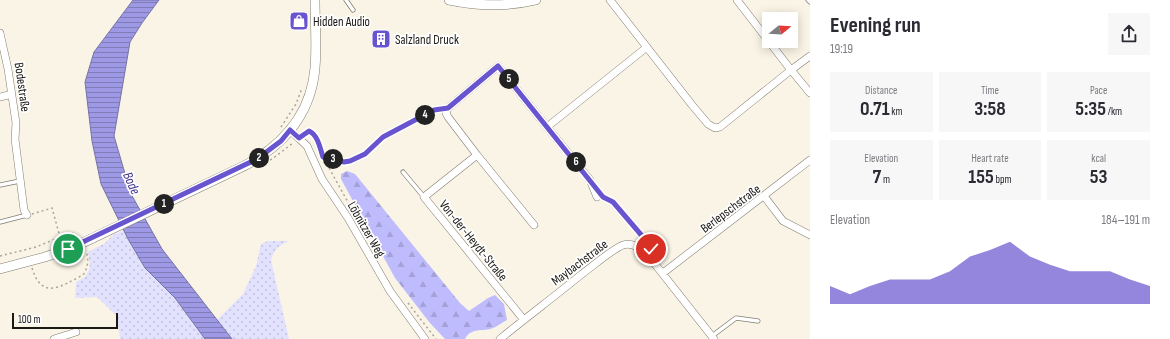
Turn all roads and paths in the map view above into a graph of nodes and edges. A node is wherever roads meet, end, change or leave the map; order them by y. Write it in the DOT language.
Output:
graph roads {
  1 [pos="315,0"];
  2 [pos="346,0"];
  3 [pos="449,0"];
  4 [pos="536,0"];
  5 [pos="610,0"];
  6 [pos="737,0"];
  7 [pos="808,0"];
  8 [pos="810,2"];
  9 [pos="353,10"];
  10 [pos="0,33"];
  11 [pos="646,46"];
  12 [pos="810,56"];
  13 [pos="791,70"];
  14 [pos="810,92"];
  15 [pos="12,94"];
  16 [pos="0,97"];
  17 [pos="296,104"];
  18 [pos="448,108"];
  19 [pos="548,127"];
  20 [pos="290,130"];
  21 [pos="278,132"];
  22 [pos="299,138"];
  23 [pos="287,148"];
  24 [pos="477,155"];
  25 [pos="323,157"];
  26 [pos="810,160"];
  27 [pos="403,172"];
  28 [pos="21,181"];
  29 [pos="0,185"];
  30 [pos="598,194"];
  31 [pos="764,196"];
  32 [pos="424,197"];
  33 [pos="27,215"];
  34 [pos="0,222"];
  35 [pos="361,224"];
  36 [pos="534,225"];
  37 [pos="810,235"];
  38 [pos="60,237"];
  39 [pos="78,244"];
  40 [pos="84,247"];
  41 [pos="647,254"];
  42 [pos="0,256"];
  43 [pos="32,268"];
  44 [pos="0,269"];
  45 [pos="663,273"];
  46 [pos="406,300"];
  47 [pos="524,320"];
  48 [pos="758,321"];
  49 [pos="76,332"];
  50 [pos="713,338"];
  51 [pos="54,339"];
  52 [pos="425,339"];
  53 [pos="436,339"];
  54 [pos="500,339"];
  1 -- 20 [label="street"];
  2 -- 9 [label="lane"];
  3 -- 4 [label="street"];
  5 -- 11 [label="street"];
  6 -- 13 [label="street"];
  7 -- 8 [label="lane"];
  10 -- 15 [label="street, Bodestraße"];
  11 -- 13 [label="street"];
  11 -- 19 [label="street"];
  12 -- 13 [label="street"];
  13 -- 14 [label="street"];
  15 -- 16 [label="street"];
  15 -- 28 [label="street, Bodestraße"];
  17 -- 21 [label="path"];
  18 -- 19 [label="street"];
  18 -- 24 [label="street"];
  18 -- 25 [label="path"];
  19 -- 30 [label="street"];
  20 -- 22 [label="street, Löbnitzer Weg"];
  20 -- 39 [label="street, bridge"];
  22 -- 23 [label="path"];
  22 -- 25 [label="path"];
  22 -- 52 [label="street, Löbnitzer Weg"];
  24 -- 32 [label="street, Von-der-Heydt-Straße"];
  24 -- 36 [label="street"];
  25 -- 35 [label="path"];
  26 -- 31 [label="street, Berlepschstraße"];
  27 -- 32 [label="lane"];
  28 -- 29 [label="lane"];
  28 -- 33 [label="street, Bodestraße"];
  30 -- 41 [label="path"];
  31 -- 37 [label="street"];
  31 -- 45 [label="street, Berlepschstraße"];
  32 -- 47 [label="street, Von-der-Heydt-Straße"];
  33 -- 34 [label="lane"];
  33 -- 38 [label="path"];
  38 -- 39 [label="path"];
  38 -- 42 [label="path"];
  39 -- 44 [label="street"];
  40 -- 43 [label="path"];
  41 -- 45 [label="street, Maybachstraße"];
  41 -- 47 [label="street, Maybachstraße"];
  45 -- 50 [label="street, Maybachstraße"];
  46 -- 53 [label="path"];
  47 -- 54 [label="street, Maybachstraße"];
  48 -- 50 [label="lane"];
  49 -- 51 [label="street"];
}
